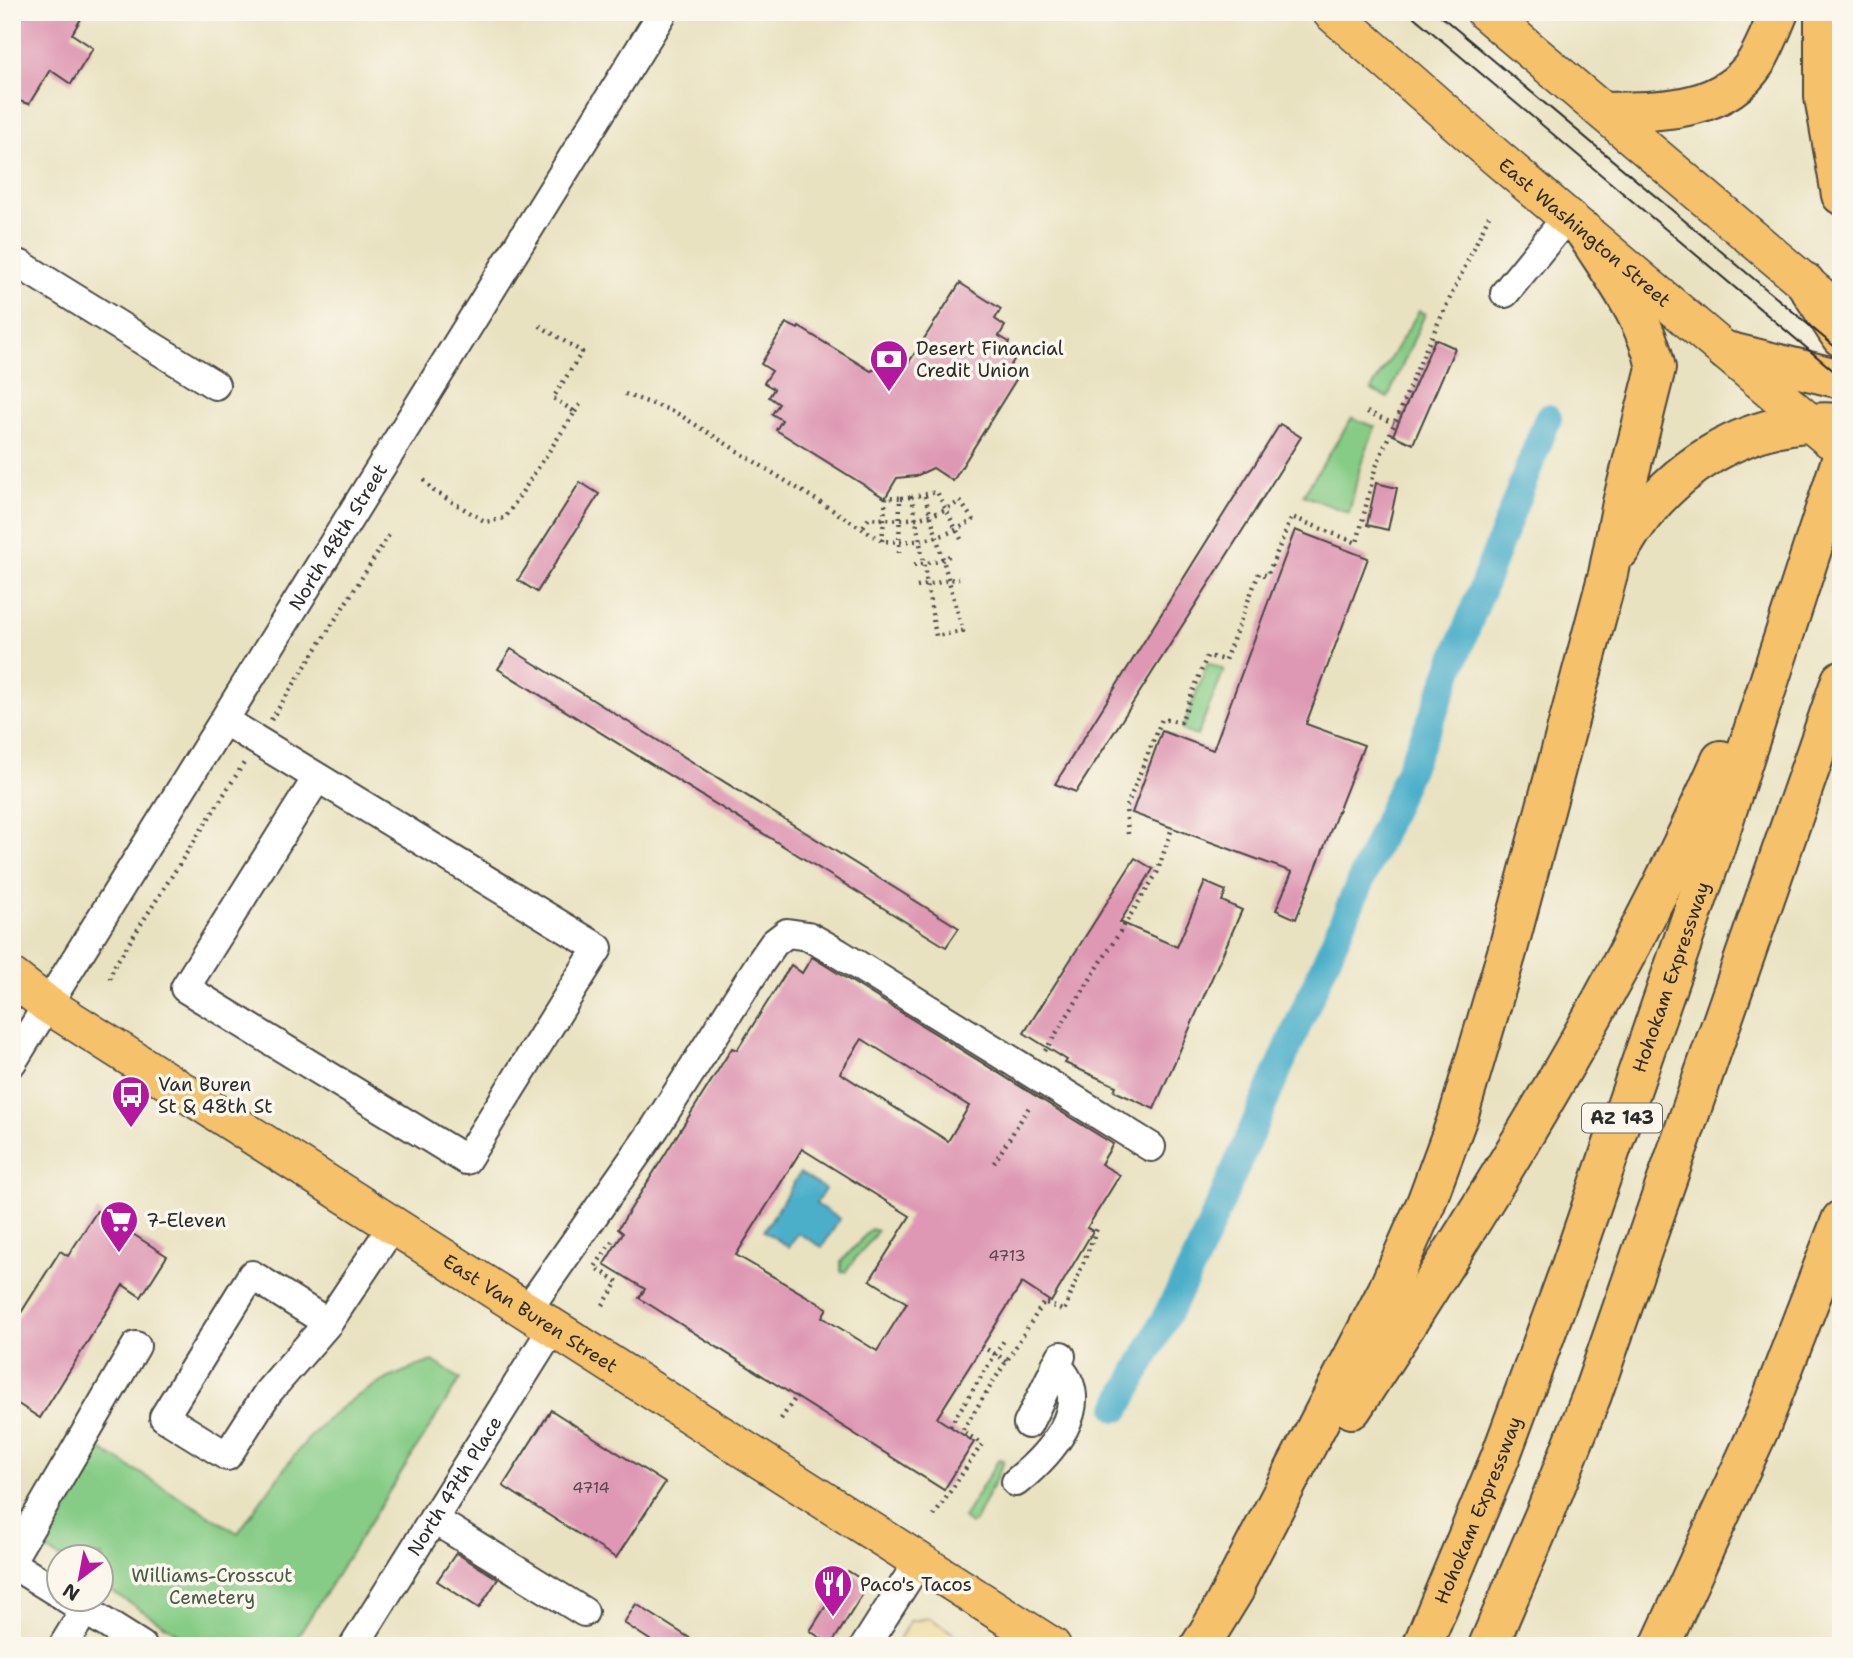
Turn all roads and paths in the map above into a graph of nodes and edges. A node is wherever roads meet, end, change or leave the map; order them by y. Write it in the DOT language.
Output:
graph roads {
  1 [pos="663,12"];
  2 [pos="1331,12"];
  3 [pos="1485,12"];
  4 [pos="1780,12"];
  5 [pos="1824,12"];
  6 [pos="1606,112"];
  7 [pos="1841,195"];
  8 [pos="1489,216"];
  9 [pos="1576,225"];
  10 [pos="21,265"];
  11 [pos="1805,282"];
  12 [pos="1505,293"];
  13 [pos="1841,312"];
  14 [pos="537,324"];
  15 [pos="1841,337"];
  16 [pos="1726,351"];
  17 [pos="1841,379"];
  18 [pos="215,385"];
  19 [pos="625,394"];
  20 [pos="581,402"];
  21 [pos="575,412"];
  22 [pos="1367,412"];
  23 [pos="1824,422"];
  24 [pos="1394,423"];
  25 [pos="1841,449"];
  26 [pos="1841,460"];
  27 [pos="424,480"];
  28 [pos="925,496"];
  29 [pos="912,497"];
  30 [pos="900,498"];
  31 [pos="946,510"];
  32 [pos="932,516"];
  33 [pos="884,519"];
  34 [pos="916,519"];
  35 [pos="900,520"];
  36 [pos="862,528"];
  37 [pos="957,531"];
  38 [pos="938,537"];
  39 [pos="882,541"];
  40 [pos="961,541"];
  41 [pos="900,542"];
  42 [pos="920,542"];
  43 [pos="899,553"];
  44 [pos="953,554"];
  45 [pos="945,558"];
  46 [pos="923,563"];
  47 [pos="914,565"];
  48 [pos="1608,574"];
  49 [pos="960,578"];
  50 [pos="950,580"];
  51 [pos="1799,581"];
  52 [pos="927,585"];
  53 [pos="917,587"];
  54 [pos="1841,680"];
  55 [pos="225,721"];
  56 [pos="317,778"];
  57 [pos="1172,828"];
  58 [pos="1128,834"];
  59 [pos="12,977"];
  60 [pos="48,1005"];
  61 [pos="12,1062"];
  62 [pos="1045,1081"];
  63 [pos="1151,1147"];
  64 [pos="994,1163"];
  65 [pos="1841,1220"];
  66 [pos="394,1224"];
  67 [pos="1098,1226"];
  68 [pos="615,1231"];
  69 [pos="603,1305"];
  70 [pos="541,1317"];
  71 [pos="328,1323"];
  72 [pos="1005,1339"];
  73 [pos="136,1346"];
  74 [pos="981,1346"];
  75 [pos="995,1355"];
  76 [pos="1007,1361"];
  77 [pos="796,1397"];
  78 [pos="781,1419"];
  79 [pos="1028,1424"];
  80 [pos="950,1426"];
  81 [pos="1016,1482"];
  82 [pos="1546,1511"];
  83 [pos="934,1516"];
  84 [pos="433,1519"];
  85 [pos="12,1559"];
  86 [pos="919,1561"];
  87 [pos="12,1564"];
  88 [pos="46,1585"];
  89 [pos="1221,1611"];
  90 [pos="74,1612"];
  91 [pos="89,1612"];
  92 [pos="584,1612"];
  93 [pos="63,1646"];
  94 [pos="142,1646"];
  95 [pos="354,1646"];
  96 [pos="865,1646"];
  97 [pos="1052,1646"];
  98 [pos="1200,1646"];
  99 [pos="1422,1646"];
  100 [pos="1488,1646"];
  101 [pos="1502,1646"];
  102 [pos="1661,1646"];
  1 -- 55 [label="street, North 48th Street"];
  2 -- 9 [label="main road, East Washington Street"];
  3 -- 6 [label="main road"];
  4 -- 6 [label="highway"];
  5 -- 7 [label="highway"];
  6 -- 11 [label="main road"];
  8 -- 24 [label="path"];
  9 -- 12 [label="street"];
  9 -- 16 [label="main road, East Washington Street"];
  9 -- 48 [label="highway"];
  10 -- 18 [label="street"];
  11 -- 13 [label="main road"];
  11 -- 15 [label="highway"];
  14 -- 21 [label="path"];
  16 -- 17 [label="highway"];
  16 -- 23 [label="main road, East Washington Street"];
  19 -- 39 [label="path"];
  20 -- 21 [label="path"];
  21 -- 27 [label="path"];
  22 -- 24 [label="path"];
  23 -- 25 [label="main road, East Washington Street"];
  23 -- 48 [label="highway"];
  24 -- 58 [label="path"];
  26 -- 51 [label="highway, Hohokam Expressway / AZ 143"];
  28 -- 29 [label="path"];
  28 -- 31 [label="path"];
  28 -- 32 [label="path"];
  29 -- 30 [label="path"];
  29 -- 34 [label="path"];
  30 -- 33 [label="path"];
  30 -- 35 [label="path"];
  31 -- 32 [label="path"];
  31 -- 37 [label="path"];
  31 -- 37 [label="path"];
  32 -- 34 [label="path"];
  32 -- 38 [label="path"];
  33 -- 35 [label="path"];
  33 -- 36 [label="path"];
  33 -- 39 [label="path"];
  34 -- 35 [label="path"];
  34 -- 42 [label="path"];
  35 -- 41 [label="path"];
  37 -- 38 [label="path"];
  37 -- 40 [label="path"];
  38 -- 42 [label="path"];
  38 -- 45 [label="path"];
  39 -- 41 [label="path"];
  41 -- 42 [label="path"];
  41 -- 43 [label="path"];
  42 -- 46 [label="path"];
  44 -- 45 [label="path"];
  45 -- 46 [label="path"];
  45 -- 50 [label="path"];
  46 -- 47 [label="path"];
  46 -- 52 [label="path"];
  48 -- 89 [label="highway"];
  49 -- 50 [label="path"];
  50 -- 52 [label="path"];
  50 -- 52 [label="path"];
  51 -- 89 [label="highway"];
  51 -- 99 [label="highway, Hohokam Expressway / AZ 143"];
  52 -- 53 [label="path"];
  54 -- 82 [label="highway, AZ 143"];
  55 -- 56 [label="street"];
  55 -- 60 [label="street, North 48th Street"];
  56 -- 56 [label="street"];
  57 -- 62 [label="path"];
  59 -- 60 [label="main road, East Van Buren Street"];
  60 -- 61 [label="street, North 48th Street"];
  60 -- 66 [label="main road, East Van Buren Street"];
  62 -- 63 [label="street"];
  62 -- 64 [label="path"];
  62 -- 70 [label="street, North 47th Place"];
  65 -- 102 [label="highway"];
  66 -- 70 [label="main road, East Van Buren Street"];
  66 -- 71 [label="street"];
  67 -- 76 [label="path"];
  68 -- 69 [label="path"];
  70 -- 84 [label="street, North 47th Place"];
  70 -- 86 [label="main road, East Van Buren Street"];
  71 -- 71 [label="street"];
  72 -- 75 [label="path"];
  73 -- 85 [label="street"];
  74 -- 75 [label="path"];
  75 -- 76 [label="path"];
  75 -- 80 [label="path"];
  76 -- 83 [label="path"];
  77 -- 78 [label="path"];
  79 -- 81 [label="street"];
  82 -- 100 [label="highway, AZ 143"];
  82 -- 101 [label="highway"];
  84 -- 92 [label="street"];
  84 -- 95 [label="street, North 47th Place"];
  86 -- 96 [label="street"];
  86 -- 97 [label="main road, East Van Buren Street"];
  87 -- 88 [label="street"];
  89 -- 98 [label="highway"];
  90 -- 93 [label="street"];
  91 -- 94 [label="street"];
}
